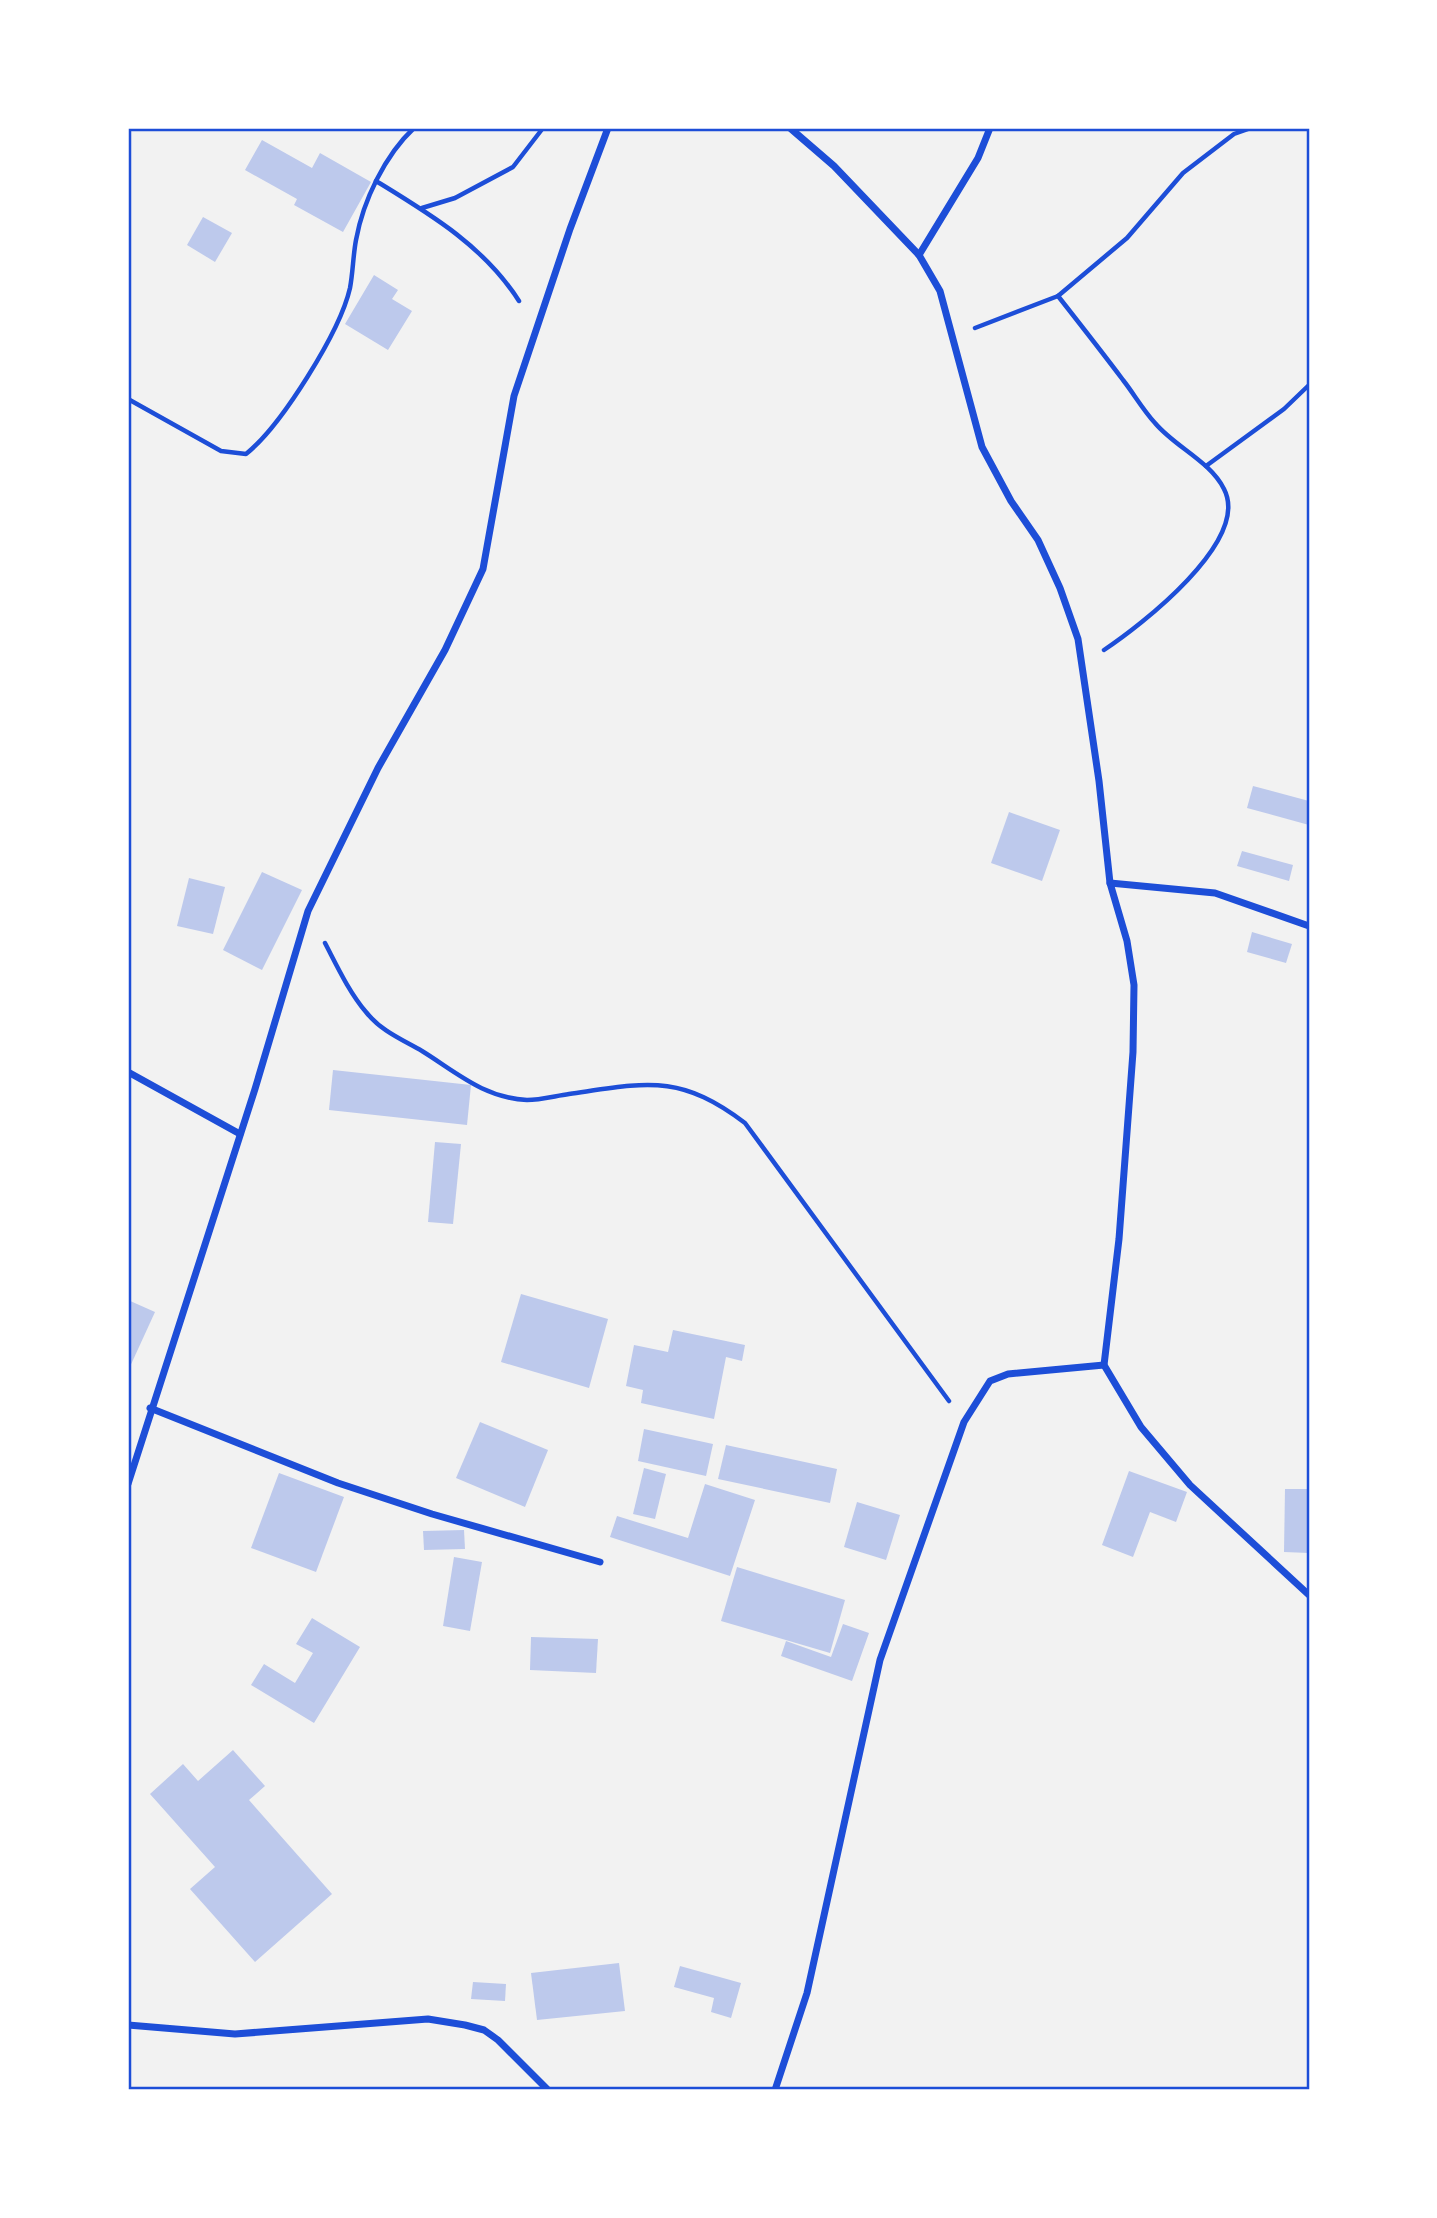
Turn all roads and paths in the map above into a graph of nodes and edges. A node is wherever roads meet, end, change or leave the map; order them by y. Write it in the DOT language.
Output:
graph roads {
  1 [pos="414,128"];
  2 [pos="543,128"];
  3 [pos="608,128"];
  4 [pos="790,128"];
  5 [pos="990,128"];
  6 [pos="1251,128"];
  7 [pos="376,181"];
  8 [pos="421,208"];
  9 [pos="919,255"];
  10 [pos="1058,296"];
  11 [pos="537,328"];
  12 [pos="952,337"];
  13 [pos="1307,388"];
  14 [pos="1309,396"];
  15 [pos="128,399"];
  16 [pos="1206,467"];
  17 [pos="1083,665"];
  18 [pos="1110,883"];
  19 [pos="309,911"];
  20 [pos="1309,926"];
  21 [pos="128,1072"];
  22 [pos="240,1134"];
  23 [pos="1104,1366"];
  24 [pos="150,1408"];
  25 [pos="964,1422"];
  26 [pos="128,1484"];
  27 [pos="600,1562"];
  28 [pos="1309,1595"];
  29 [pos="128,2025"];
  30 [pos="548,2090"];
  31 [pos="775,2090"];
  1 -- 7 [label="path"];
  2 -- 8 [label="path"];
  3 -- 11 [label="street"];
  4 -- 9 [label="street"];
  5 -- 9 [label="street"];
  6 -- 10 [label="path"];
  7 -- 8 [label="path"];
  7 -- 15 [label="path"];
  8 -- 11 [label="path"];
  9 -- 12 [label="street"];
  10 -- 12 [label="path"];
  10 -- 16 [label="path"];
  11 -- 19 [label="street"];
  12 -- 17 [label="street"];
  13 -- 14 [label="path"];
  13 -- 16 [label="path"];
  16 -- 17 [label="path"];
  17 -- 18 [label="street"];
  18 -- 20 [label="street"];
  18 -- 23 [label="street"];
  19 -- 22 [label="street"];
  19 -- 25 [label="path"];
  21 -- 22 [label="street"];
  22 -- 24 [label="street"];
  23 -- 25 [label="street"];
  23 -- 28 [label="street"];
  24 -- 26 [label="street"];
  24 -- 27 [label="street"];
  25 -- 31 [label="street"];
  29 -- 30 [label="street"];
}
